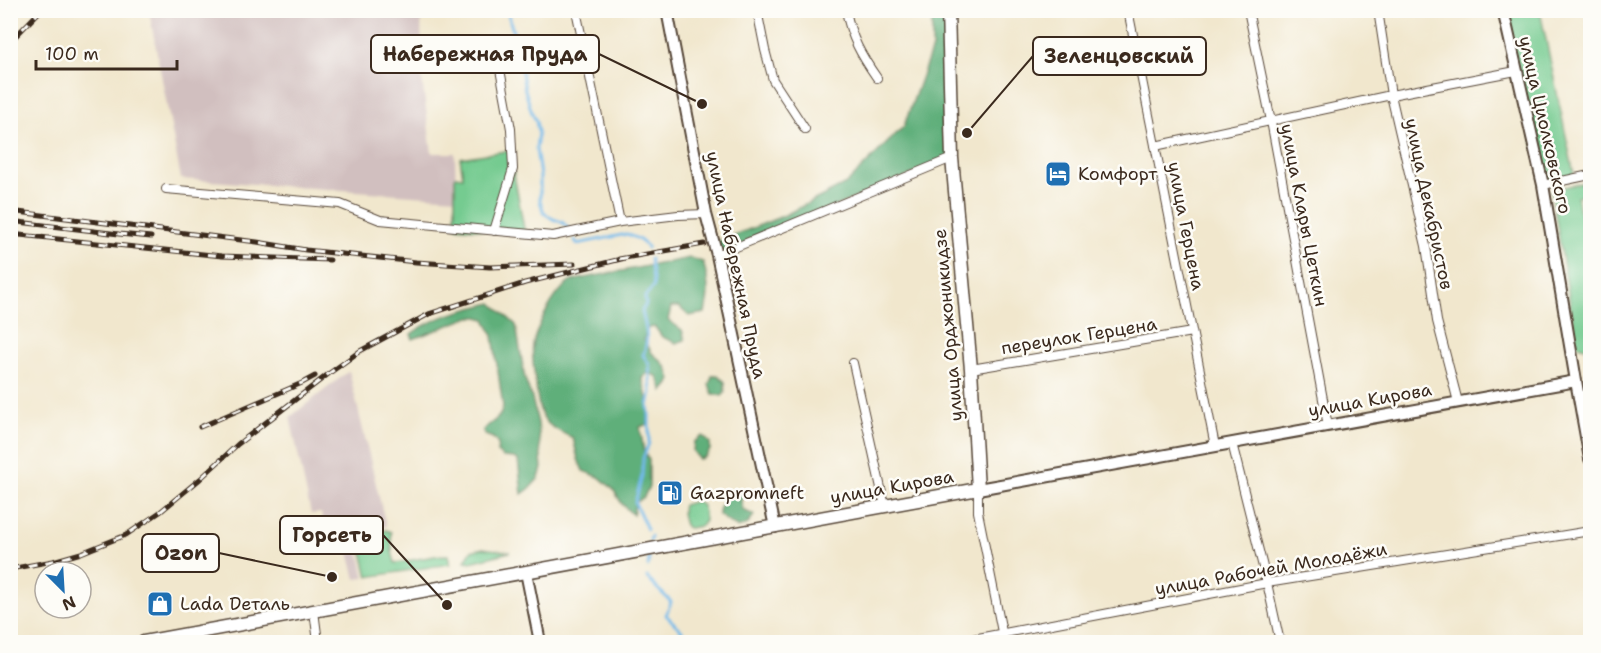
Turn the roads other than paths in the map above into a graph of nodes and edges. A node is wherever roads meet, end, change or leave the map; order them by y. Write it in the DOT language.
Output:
graph roads {
  1 [pos="576,10"];
  2 [pos="667,10"];
  3 [pos="757,10"];
  4 [pos="846,10"];
  5 [pos="948,10"];
  6 [pos="1128,10"];
  7 [pos="1248,10"];
  8 [pos="1378,10"];
  9 [pos="1503,10"];
  10 [pos="499,64"];
  11 [pos="1516,71"];
  12 [pos="877,78"];
  13 [pos="1391,95"];
  14 [pos="1271,121"];
  15 [pos="805,129"];
  16 [pos="1155,146"];
  17 [pos="952,158"];
  18 [pos="1590,175"];
  19 [pos="1543,184"];
  20 [pos="166,189"];
  21 [pos="706,214"];
  22 [pos="620,222"];
  23 [pos="494,231"];
  24 [pos="717,255"];
  25 [pos="1191,332"];
  26 [pos="853,363"];
  27 [pos="971,369"];
  28 [pos="1576,381"];
  29 [pos="1458,402"];
  30 [pos="1328,426"];
  31 [pos="1232,443"];
  32 [pos="1215,446"];
  33 [pos="1590,459"];
  34 [pos="978,489"];
  35 [pos="885,506"];
  36 [pos="775,527"];
  37 [pos="1590,531"];
  38 [pos="526,572"];
  39 [pos="1267,583"];
  40 [pos="314,611"];
  41 [pos="1002,633"];
  42 [pos="144,642"];
  43 [pos="318,642"];
  44 [pos="540,642"];
  45 [pos="957,642"];
  46 [pos="1004,642"];
  47 [pos="1280,642"];
  1 -- 22 [label="street"];
  2 -- 21 [label="main road, улица Набережная Пруда"];
  3 -- 15 [label="street"];
  4 -- 12 [label="street"];
  5 -- 17 [label="main road, улица Орджоникидзе"];
  6 -- 16 [label="street, улица Герцена"];
  7 -- 14 [label="street, улица Клары Цеткин"];
  8 -- 13 [label="street, улица Декабристов"];
  9 -- 11 [label="main road, улица Циолковского"];
  10 -- 23 [label="street"];
  11 -- 13 [label="street"];
  11 -- 19 [label="main road, улица Циолковского"];
  13 -- 14 [label="street"];
  13 -- 29 [label="street, улица Декабристов"];
  14 -- 16 [label="street"];
  14 -- 30 [label="street, улица Клары Цеткин"];
  16 -- 25 [label="street, улица Герцена"];
  17 -- 24 [label="street"];
  17 -- 27 [label="main road, улица Орджоникидзе"];
  18 -- 19 [label="street"];
  19 -- 28 [label="main road, улица Циолковского"];
  20 -- 23 [label="street"];
  21 -- 22 [label="street"];
  21 -- 24 [label="main road, улица Набережная Пруда"];
  22 -- 23 [label="street"];
  24 -- 36 [label="main road, улица Набережная Пруда"];
  25 -- 27 [label="street, переулок Герцена"];
  25 -- 32 [label="street, улица Герцена"];
  26 -- 35 [label="street"];
  27 -- 34 [label="main road, улица Орджоникидзе"];
  28 -- 29 [label="main road, улица Кирова"];
  28 -- 33 [label="main road, улица Циолковского"];
  29 -- 30 [label="main road, улица Кирова"];
  30 -- 31 [label="main road, улица Кирова"];
  31 -- 32 [label="main road, улица Кирова"];
  31 -- 39 [label="street"];
  32 -- 34 [label="main road, улица Кирова"];
  34 -- 35 [label="main road, улица Кирова"];
  34 -- 41 [label="street"];
  35 -- 36 [label="main road, улица Кирова"];
  36 -- 38 [label="main road, улица Кирова"];
  37 -- 39 [label="street, улица Рабочей Молодёжи"];
  38 -- 40 [label="main road, улица Кирова"];
  38 -- 44 [label="main road"];
  39 -- 41 [label="street, улица Рабочей Молодёжи"];
  39 -- 47 [label="street"];
  40 -- 42 [label="main road, улица Кирова"];
  40 -- 43 [label="street"];
  41 -- 45 [label="street, улица Рабочей Молодёжи"];
  41 -- 46 [label="street"];
}
